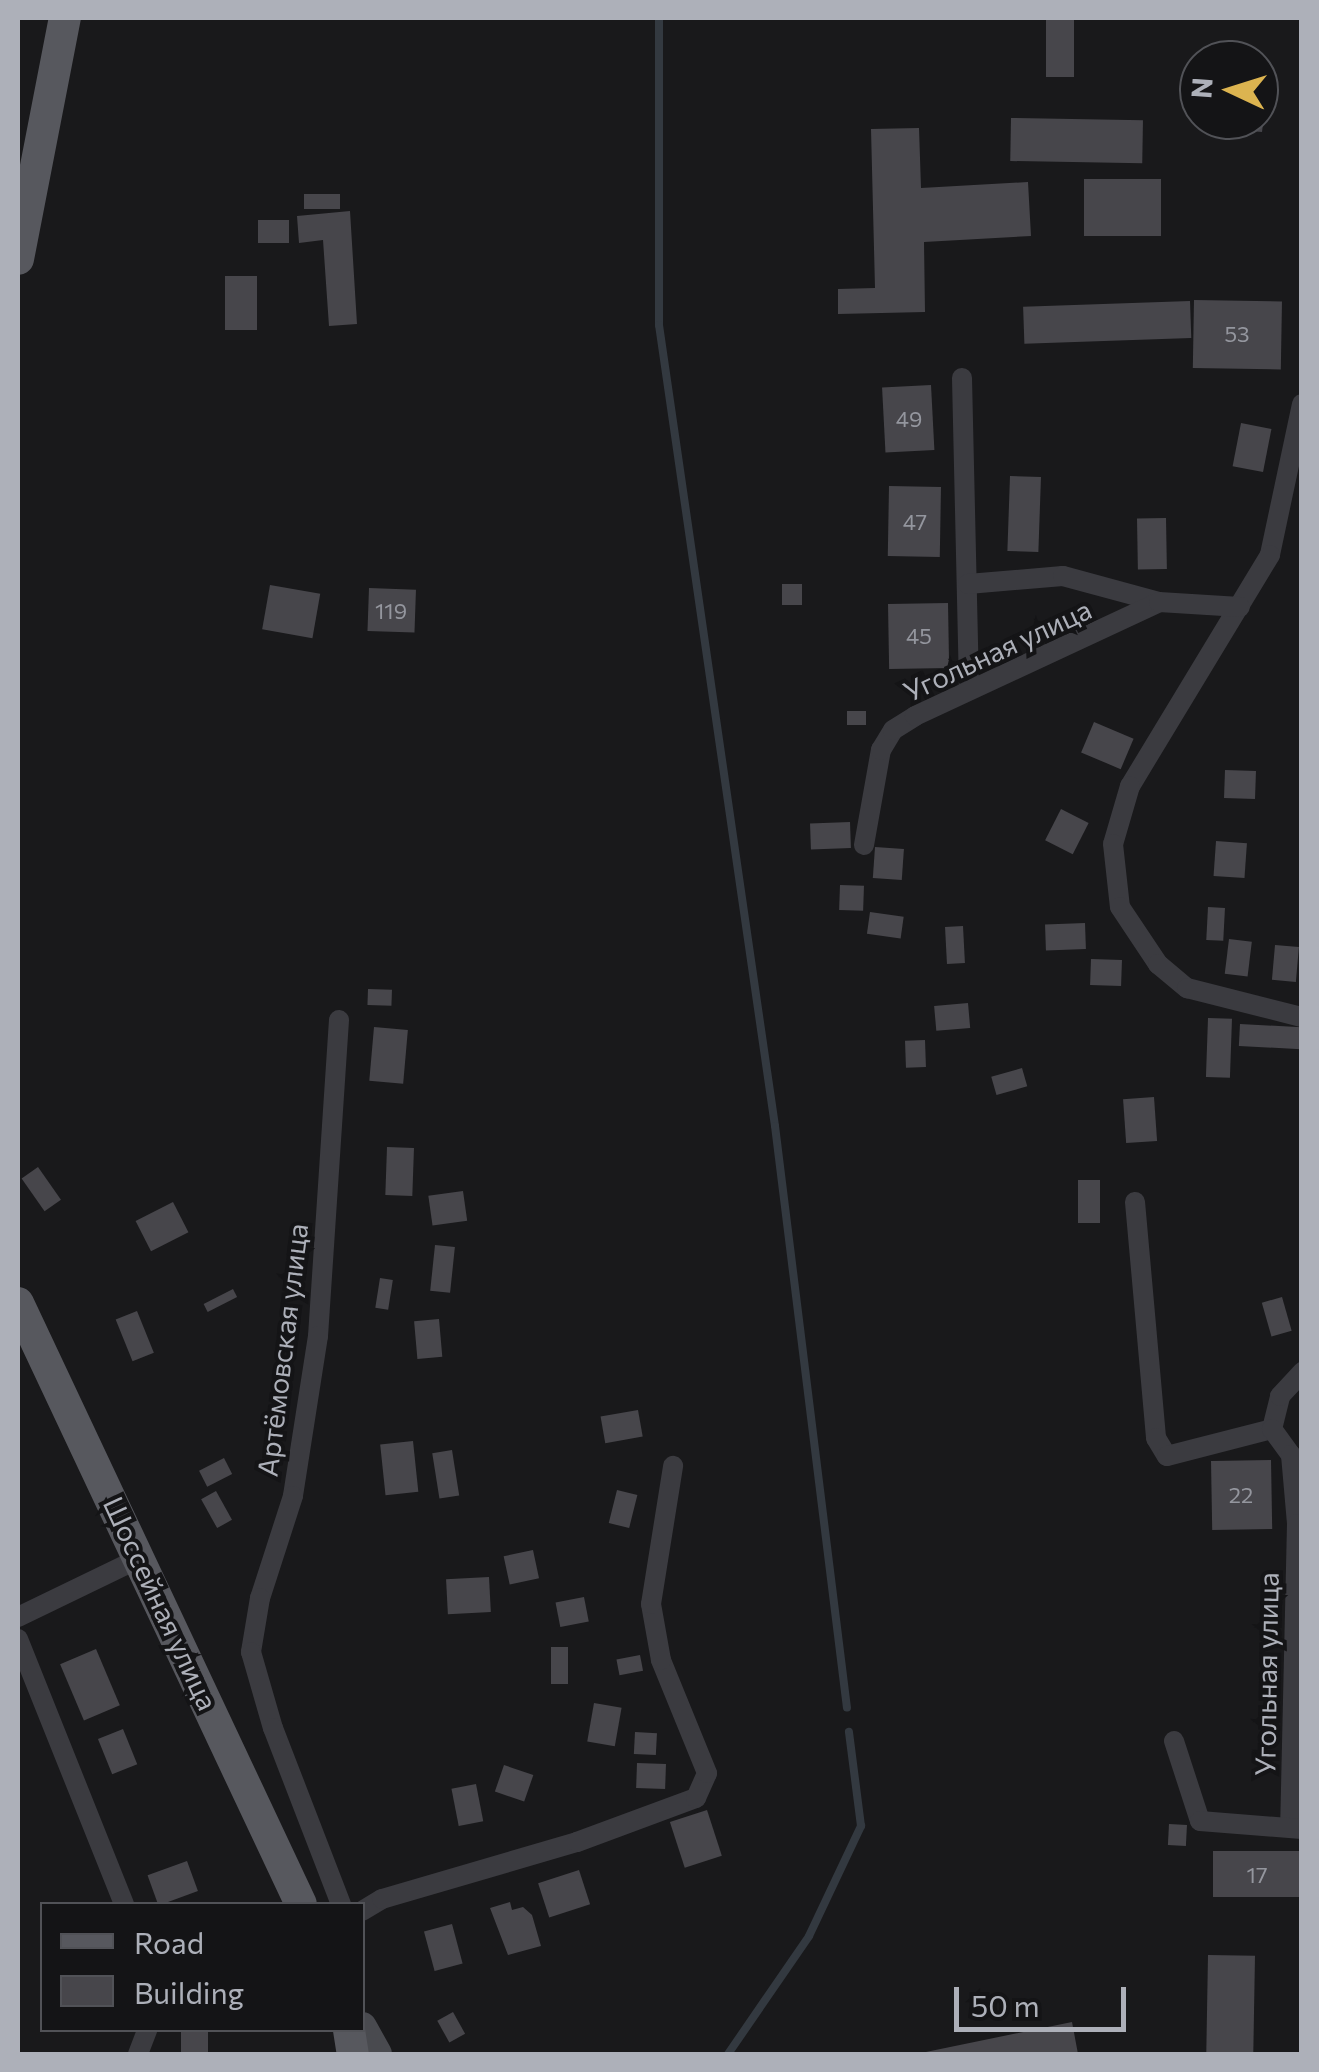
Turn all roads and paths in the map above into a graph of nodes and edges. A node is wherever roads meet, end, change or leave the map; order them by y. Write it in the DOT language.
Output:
graph roads {
  1 [pos="65,18"];
  2 [pos="18,259"];
  3 [pos="962,378"];
  4 [pos="1302,404"];
  5 [pos="968,584"];
  6 [pos="1159,602"];
  7 [pos="1240,607"];
  8 [pos="969,690"];
  9 [pos="864,844"];
  10 [pos="1302,1017"];
  11 [pos="340,1020"];
  12 [pos="1135,1202"];
  13 [pos="18,1303"];
  14 [pos="1302,1372"];
  15 [pos="1272,1429"];
  16 [pos="673,1466"];
  17 [pos="1299,1524"];
  18 [pos="140,1558"];
  19 [pos="18,1616"];
  20 [pos="18,1639"];
  21 [pos="1298,1703"];
  22 [pos="1174,1741"];
  23 [pos="1296,1827"];
  24 [pos="123,1902"];
  25 [pos="300,1902"];
  26 [pos="340,1902"];
  27 [pos="365,1909"];
  28 [pos="365,2032"];
  29 [pos="377,2054"];
  1 -- 2 [label="main road"];
  3 -- 5 [label="street"];
  4 -- 7 [label="street"];
  5 -- 6 [label="street"];
  5 -- 8 [label="street"];
  6 -- 7 [label="street, Угольная улица"];
  6 -- 8 [label="street, Угольная улица"];
  7 -- 10 [label="street"];
  8 -- 9 [label="street, Угольная улица"];
  11 -- 26 [label="street, Артёмовская улица"];
  12 -- 15 [label="street"];
  13 -- 18 [label="main road, Шоссейная улица"];
  14 -- 15 [label="street"];
  15 -- 17 [label="street, Угольная улица"];
  16 -- 27 [label="street"];
  17 -- 21 [label="street, Угольная улица"];
  18 -- 19 [label="street"];
  18 -- 25 [label="main road, Шоссейная улица"];
  20 -- 24 [label="street"];
  21 -- 23 [label="street, Угольная улица"];
  22 -- 23 [label="street"];
  28 -- 29 [label="main road"];
}
